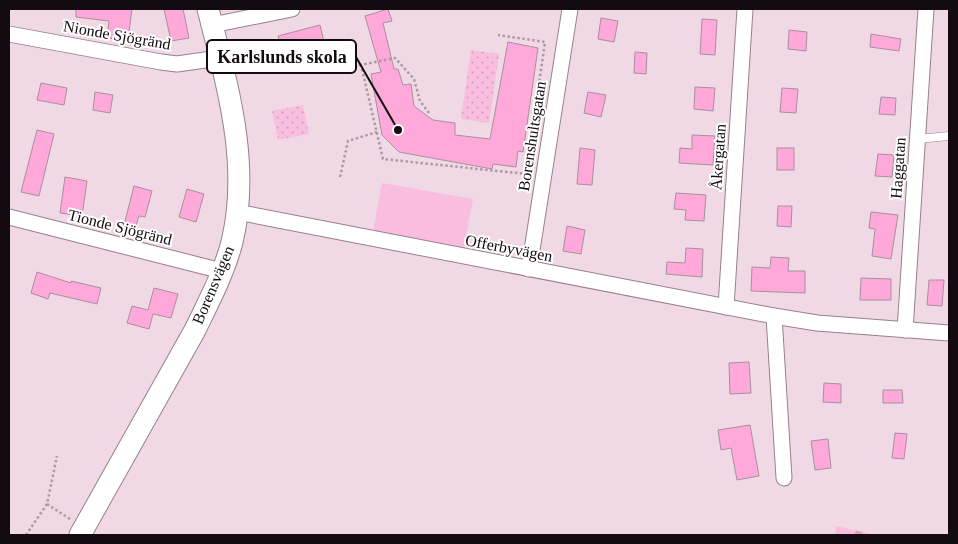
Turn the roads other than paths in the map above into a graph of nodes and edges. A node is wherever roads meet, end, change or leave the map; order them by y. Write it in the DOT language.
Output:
graph roads {
  1 [pos="292,9"];
  2 [pos="570,9"];
  3 [pos="745,9"];
  4 [pos="926,9"];
  5 [pos="210,17"];
  6 [pos="9,34"];
  7 [pos="219,58"];
  8 [pos="949,136"];
  9 [pos="917,139"];
  10 [pos="237,212"];
  11 [pos="9,217"];
  12 [pos="529,270"];
  13 [pos="222,271"];
  14 [pos="726,307"];
  15 [pos="774,316"];
  16 [pos="905,330"];
  17 [pos="949,333"];
  18 [pos="784,478"];
  19 [pos="82,531"];
  1 -- 5 [label="street"];
  2 -- 12 [label="street, Borenshultsgatan"];
  3 -- 14 [label="street, Åkergatan"];
  4 -- 9 [label="street, Haggatan"];
  5 -- 7 [label="street, Borensvägen"];
  6 -- 7 [label="street, Nionde Sjögränd"];
  7 -- 10 [label="street, Borensvägen"];
  8 -- 9 [label="lane"];
  9 -- 16 [label="street, Haggatan"];
  10 -- 12 [label="street, Offerbyvägen"];
  10 -- 13 [label="street, Borensvägen"];
  11 -- 13 [label="street, Tionde Sjögränd"];
  12 -- 14 [label="street, Offerbyvägen"];
  13 -- 19 [label="street, Borensvägen"];
  14 -- 15 [label="street, Offerbyvägen"];
  15 -- 16 [label="street, Offerbyvägen"];
  15 -- 18 [label="street"];
  16 -- 17 [label="street, Offerbyvägen"];
}
